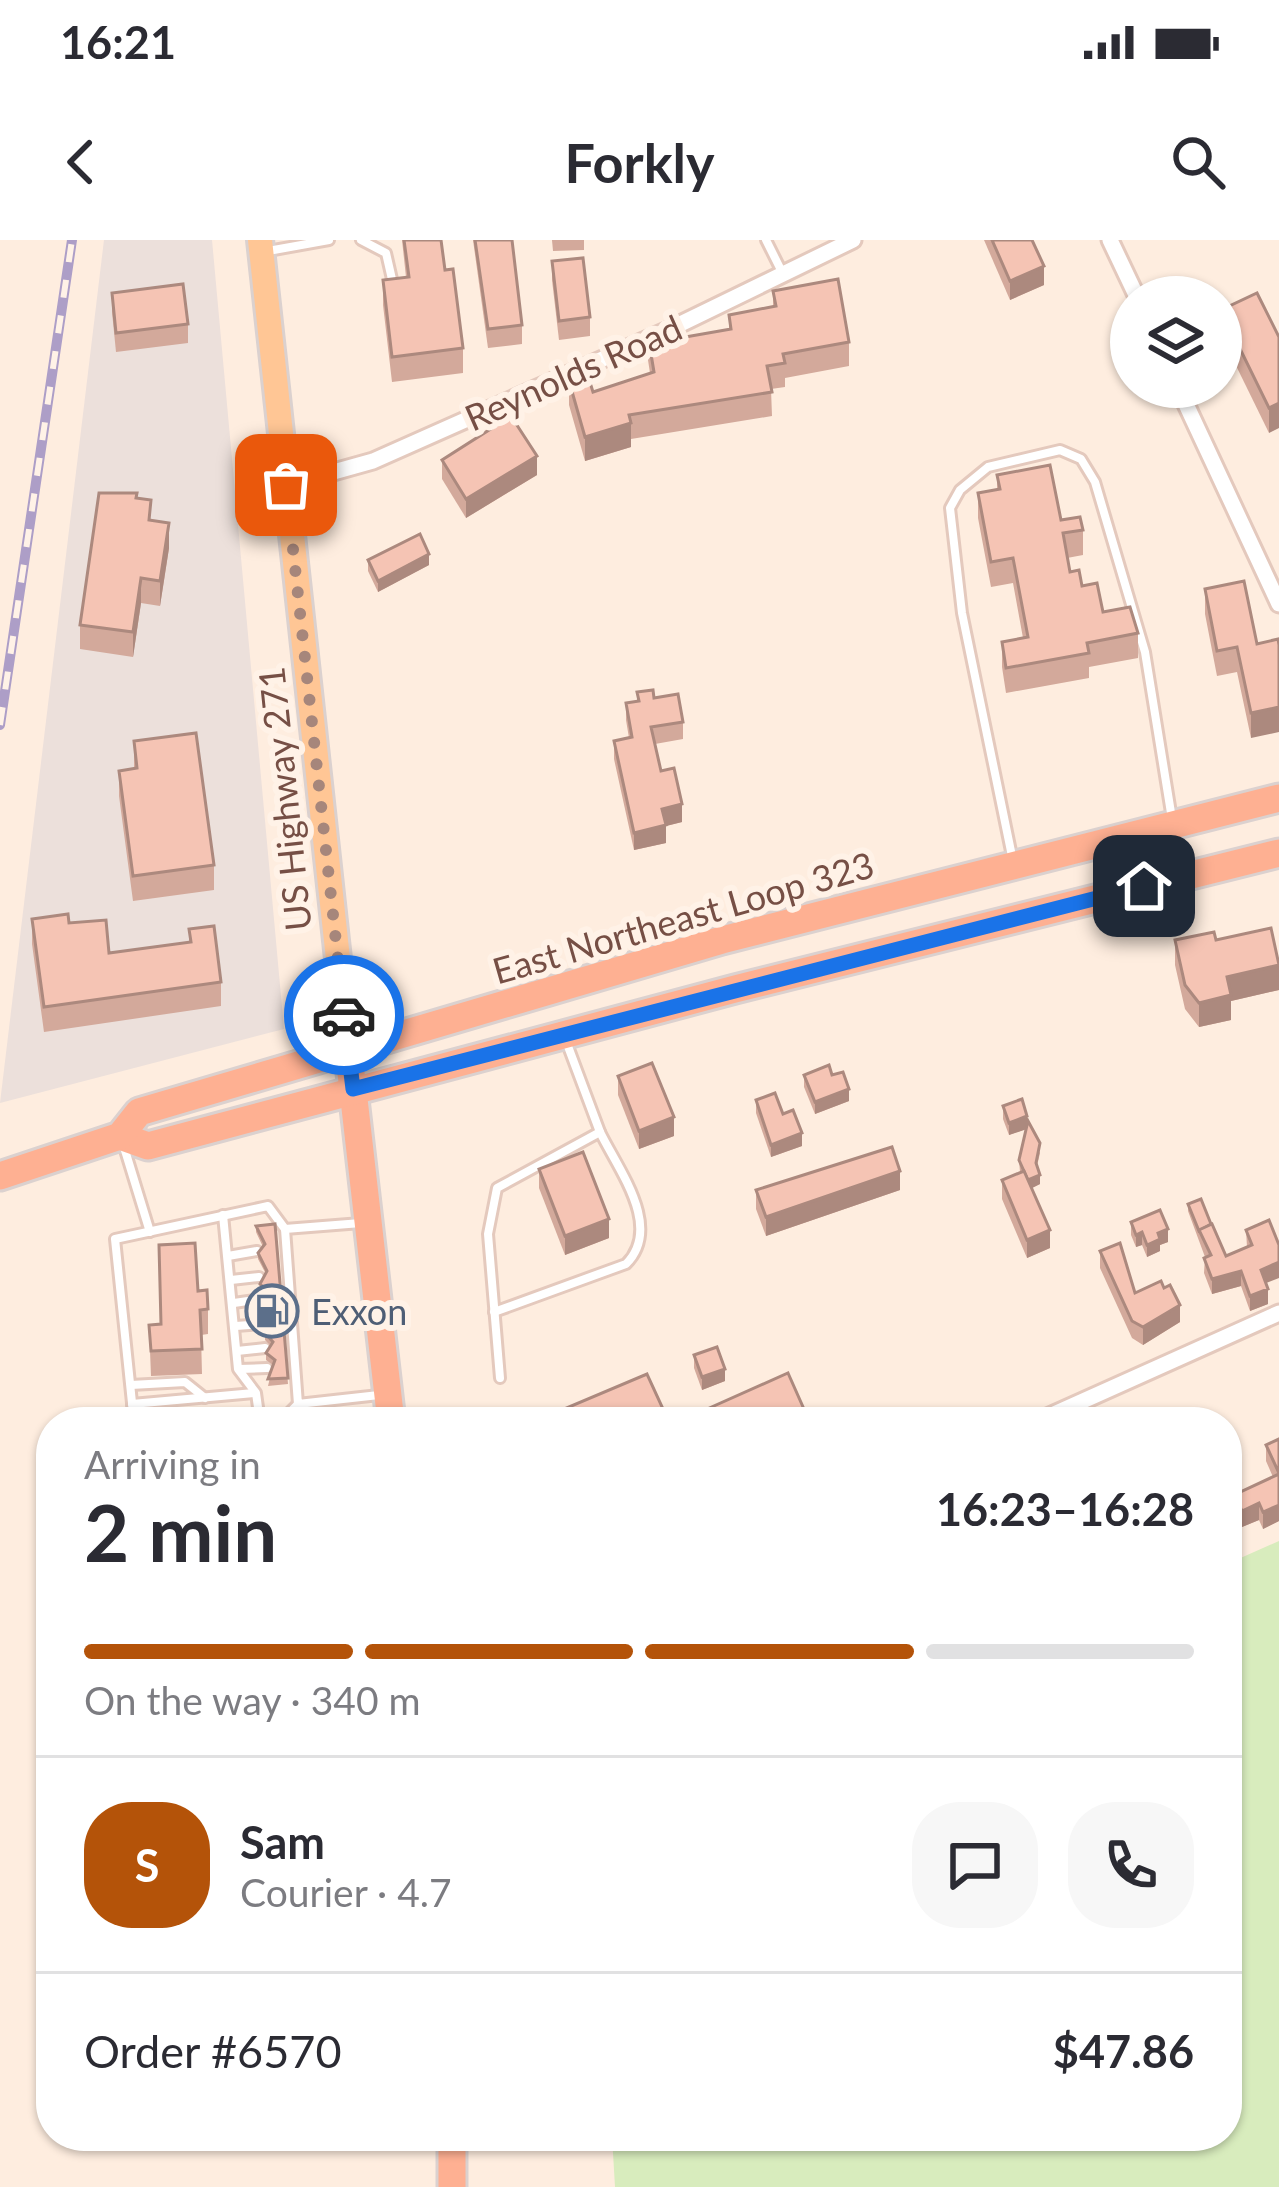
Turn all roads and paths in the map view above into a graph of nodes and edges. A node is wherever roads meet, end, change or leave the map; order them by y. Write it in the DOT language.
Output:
graph roads {
  1 [pos="329,240"];
  2 [pos="361,240"];
  3 [pos="766,240"];
  4 [pos="853,240"];
  5 [pos="1111,240"];
  6 [pos="260,246"];
  7 [pos="828,246"];
  8 [pos="783,274"];
  9 [pos="1127,276"];
  10 [pos="396,298"];
  11 [pos="1188,408"];
  12 [pos="286,485"];
  13 [pos="1279,604"];
  14 [pos="1279,798"];
  15 [pos="1173,823"];
  16 [pos="1279,853"];
  17 [pos="1013,862"];
  18 [pos="1026,915"];
  19 [pos="722,940"];
  20 [pos="735,989"];
  21 [pos="563,1034"];
  22 [pos="348,1051"];
  23 [pos="353,1089"];
  24 [pos="599,1132"];
  25 [pos="120,1136"];
  26 [pos="0,1176"];
  27 [pos="223,1216"];
  28 [pos="368,1222"];
  29 [pos="286,1229"];
  30 [pos="150,1232"];
  31 [pos="257,1251"];
  32 [pos="228,1256"];
  33 [pos="259,1277"];
  34 [pos="231,1280"];
  35 [pos="261,1299"];
  36 [pos="233,1303"];
  37 [pos="494,1312"];
  38 [pos="1279,1313"];
  39 [pos="263,1324"];
  40 [pos="236,1326"];
  41 [pos="265,1348"];
  42 [pos="237,1351"];
  43 [pos="267,1368"];
  44 [pos="238,1369"];
  45 [pos="500,1378"];
  46 [pos="131,1385"];
  47 [pos="256,1393"];
  48 [pos="205,1398"];
  49 [pos="133,1404"];
  50 [pos="298,1404"];
  51 [pos="133,1407"];
  52 [pos="258,1407"];
  53 [pos="295,1407"];
  54 [pos="366,1407"];
  55 [pos="389,1407"];
  56 [pos="1069,1407"];
  57 [pos="452,2151"];
  58 [pos="452,2187"];
  1 -- 6 [label="lane"];
  2 -- 10 [label="lane"];
  3 -- 8 [label="lane"];
  4 -- 7 [label="street, Reynolds Road"];
  5 -- 9 [label="street"];
  6 -- 12 [label="main road, US Highway 271"];
  7 -- 8 [label="street, Reynolds Road"];
  8 -- 12 [label="street, Reynolds Road"];
  11 -- 13 [label="street"];
  12 -- 22 [label="main road, US Highway 271"];
  14 -- 15 [label="highway, East Northeast Loop 323"];
  15 -- 17 [label="highway, East Northeast Loop 323"];
  15 -- 17 [label="lane"];
  16 -- 18 [label="highway, East Northeast Loop 323"];
  17 -- 18 [label="highway"];
  17 -- 19 [label="highway, East Northeast Loop 323"];
  18 -- 20 [label="highway, East Northeast Loop 323"];
  19 -- 20 [label="highway"];
  19 -- 22 [label="highway, East Northeast Loop 323"];
  20 -- 21 [label="highway, East Northeast Loop 323"];
  21 -- 23 [label="highway, East Northeast Loop 323"];
  21 -- 24 [label="lane"];
  22 -- 23 [label="highway, US Highway 271"];
  22 -- 25 [label="highway, East Northeast Loop 323"];
  23 -- 25 [label="highway, East Northeast Loop 323"];
  23 -- 28 [label="highway, US Highway 271"];
  24 -- 37 [label="lane"];
  24 -- 37 [label="lane"];
  25 -- 26 [label="highway, East Northeast Loop 323"];
  25 -- 30 [label="lane"];
  27 -- 29 [label="lane"];
  27 -- 30 [label="lane"];
  27 -- 32 [label="lane"];
  28 -- 29 [label="lane"];
  28 -- 55 [label="highway, US Highway 271"];
  29 -- 50 [label="lane"];
  30 -- 46 [label="lane"];
  31 -- 32 [label="lane"];
  32 -- 34 [label="lane"];
  33 -- 34 [label="lane"];
  34 -- 36 [label="lane"];
  35 -- 36 [label="lane"];
  36 -- 40 [label="lane"];
  37 -- 45 [label="lane"];
  38 -- 56 [label="street"];
  39 -- 40 [label="lane"];
  40 -- 42 [label="lane"];
  41 -- 42 [label="lane"];
  42 -- 44 [label="lane"];
  43 -- 44 [label="lane"];
  44 -- 47 [label="lane"];
  46 -- 48 [label="lane"];
  46 -- 49 [label="lane"];
  47 -- 48 [label="lane"];
  47 -- 52 [label="lane"];
  48 -- 49 [label="lane"];
  49 -- 51 [label="lane"];
  50 -- 53 [label="lane"];
  50 -- 54 [label="lane"];
  57 -- 58 [label="highway"];
}
